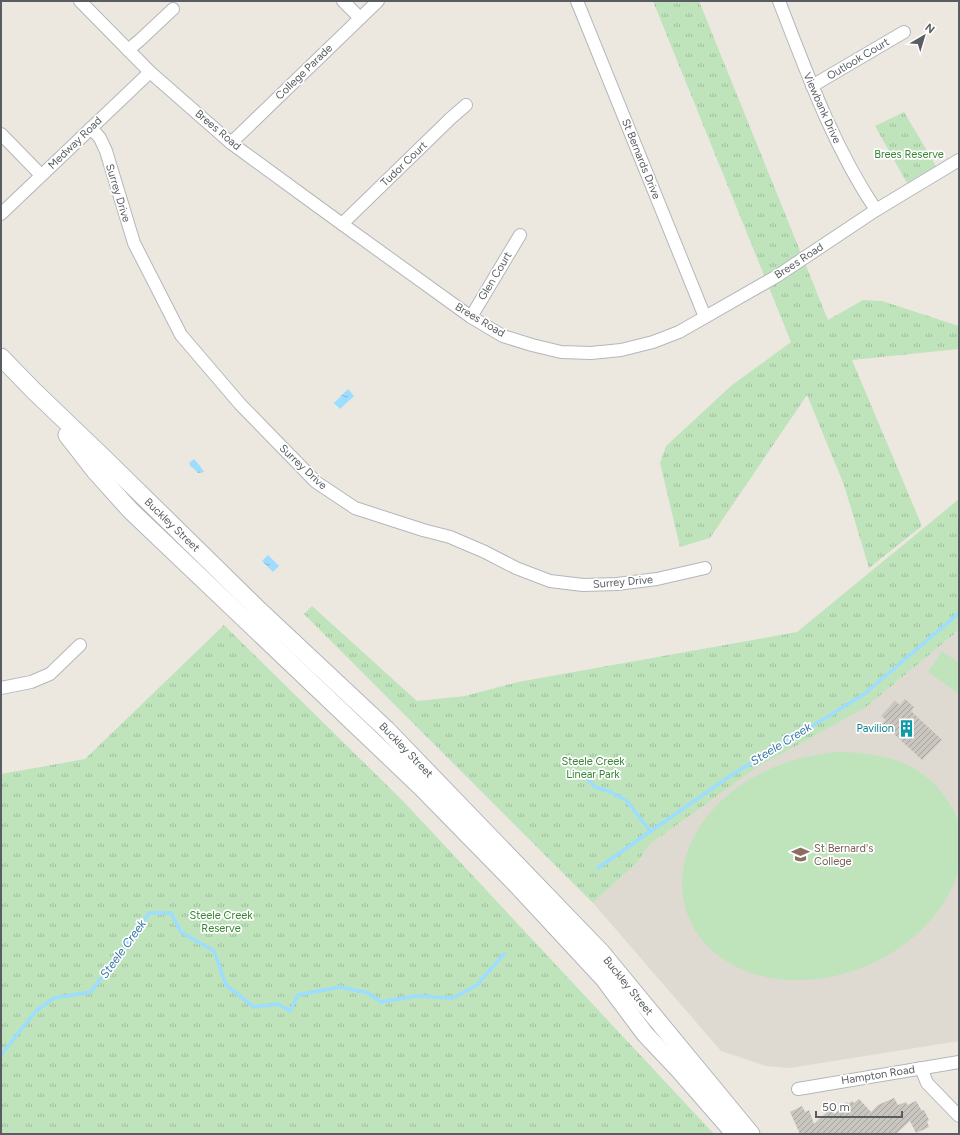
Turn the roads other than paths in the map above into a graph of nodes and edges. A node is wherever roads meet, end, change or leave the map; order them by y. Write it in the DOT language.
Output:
graph roads {
  1 [pos="80,1"];
  2 [pos="343,1"];
  3 [pos="378,1"];
  4 [pos="577,1"];
  5 [pos="779,1"];
  6 [pos="173,9"];
  7 [pos="360,18"];
  8 [pos="904,32"];
  9 [pos="128,50"];
  10 [pos="150,72"];
  11 [pos="812,86"];
  12 [pos="466,105"];
  13 [pos="91,128"];
  14 [pos="1,134"];
  15 [pos="231,143"];
  16 [pos="959,160"];
  17 [pos="41,175"];
  18 [pos="876,210"];
  19 [pos="1,214"];
  20 [pos="342,224"];
  21 [pos="520,235"];
  22 [pos="471,317"];
  23 [pos="705,317"];
  24 [pos="1,357"];
  25 [pos="34,391"];
  26 [pos="704,568"];
  27 [pos="80,645"];
  28 [pos="1,688"];
  29 [pos="959,1062"];
  30 [pos="921,1068"];
  31 [pos="798,1089"];
  32 [pos="959,1116"];
  33 [pos="735,1134"];
  34 [pos="751,1134"];
  1 -- 9 [label="street, Brees Road"];
  2 -- 7 [label="street"];
  3 -- 7 [label="street, College Parade"];
  4 -- 23 [label="street, St Bernards Drive"];
  5 -- 11 [label="street, Viewbank Drive"];
  6 -- 9 [label="street"];
  7 -- 15 [label="street, College Parade"];
  8 -- 11 [label="street, Outlook Court"];
  9 -- 10 [label="street, Brees Road"];
  10 -- 13 [label="street, Medway Road"];
  10 -- 15 [label="street, Brees Road"];
  11 -- 18 [label="street, Viewbank Drive"];
  12 -- 20 [label="street, Tudor Court"];
  13 -- 17 [label="street, Medway Road"];
  13 -- 26 [label="street, Surrey Drive"];
  14 -- 17 [label="street"];
  15 -- 20 [label="street, Brees Road"];
  16 -- 18 [label="street, Brees Road"];
  17 -- 19 [label="street, Medway Road"];
  18 -- 23 [label="street, Brees Road"];
  20 -- 22 [label="street, Brees Road"];
  21 -- 22 [label="street, Glen Court"];
  22 -- 23 [label="street, Brees Road"];
  24 -- 25 [label="main road, Buckley Street"];
  25 -- 33 [label="main road, Buckley Street"];
  25 -- 34 [label="main road, Buckley Street"];
  27 -- 28 [label="street"];
  29 -- 30 [label="street, Hampton Road"];
  30 -- 31 [label="street, Hampton Road"];
  30 -- 32 [label="street"];
}
